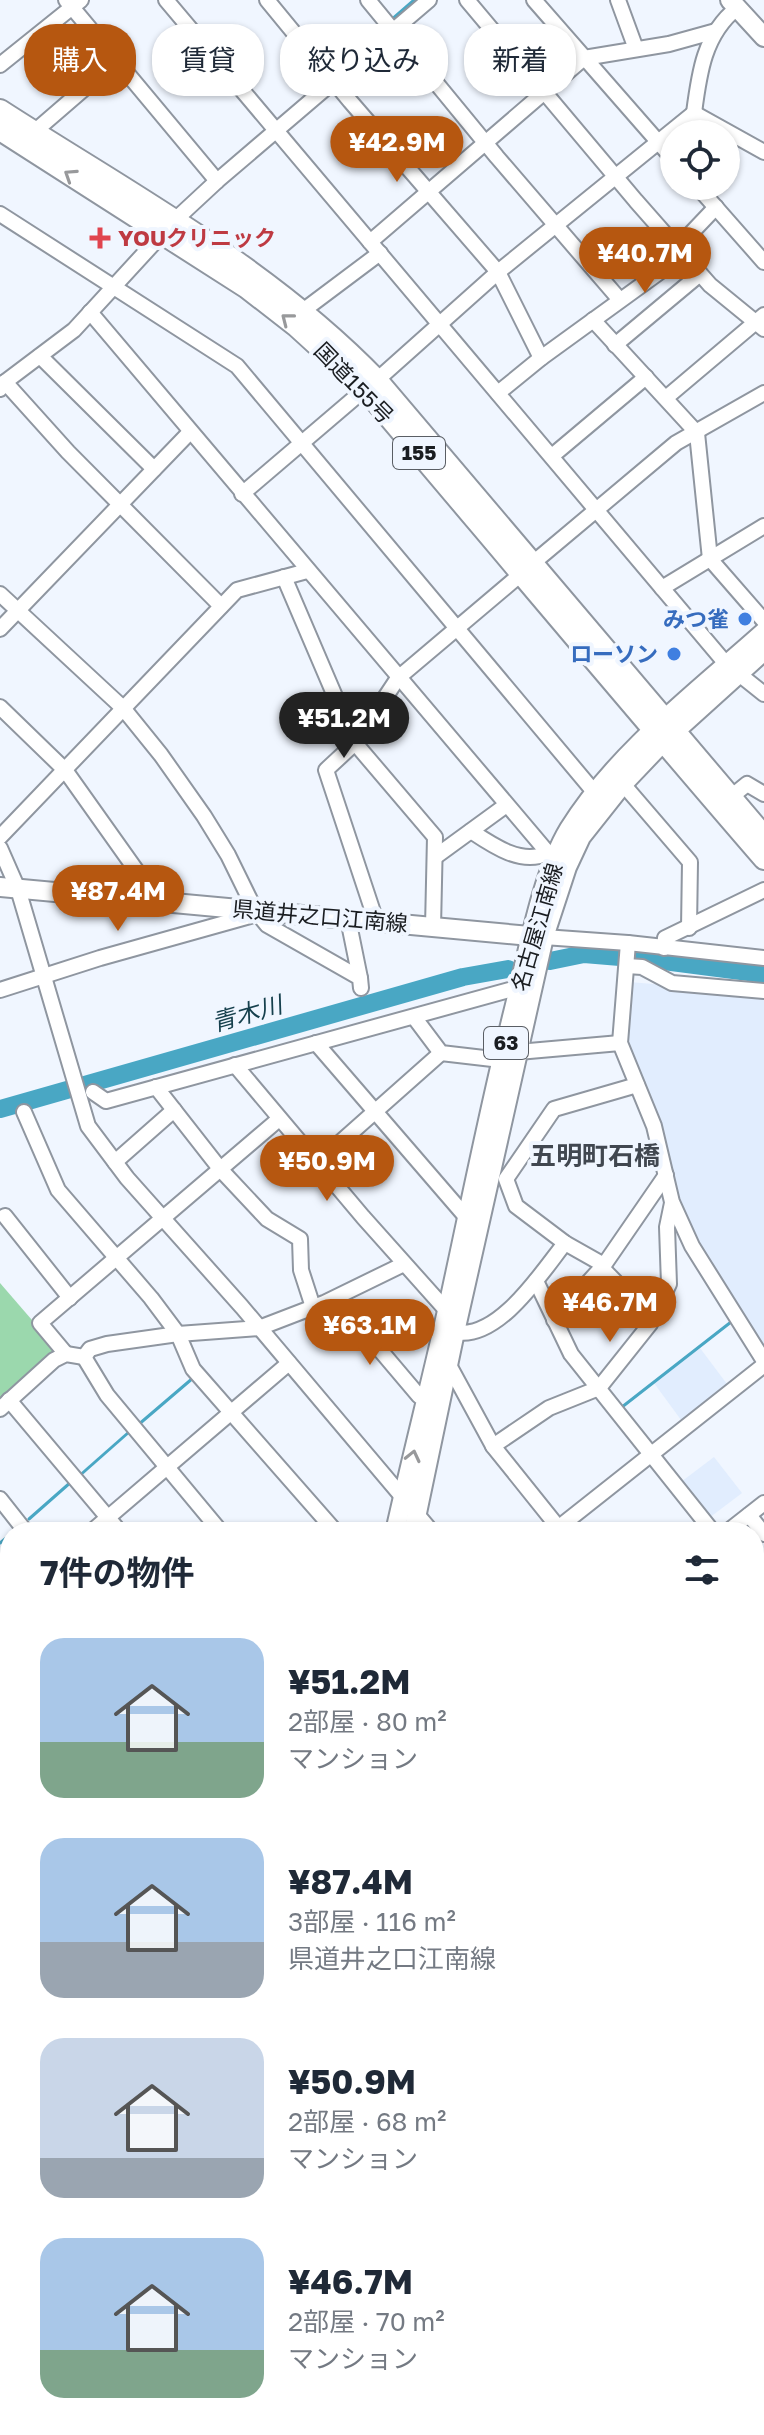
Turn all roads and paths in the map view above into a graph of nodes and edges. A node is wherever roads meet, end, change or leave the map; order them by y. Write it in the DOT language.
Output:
graph roads {
  1 [pos="166,0"];
  2 [pos="267,0"];
  3 [pos="368,0"];
  4 [pos="429,0"];
  5 [pos="467,0"];
  6 [pos="534,0"];
  7 [pos="618,0"];
  8 [pos="73,3"];
  9 [pos="734,4"];
  10 [pos="88,24"];
  11 [pos="287,24"];
  12 [pos="388,24"];
  13 [pos="402,24"];
  14 [pos="487,24"];
  15 [pos="716,31"];
  16 [pos="764,37"];
  17 [pos="636,49"];
  18 [pos="584,58"];
  19 [pos="0,65"];
  20 [pos="576,65"];
  21 [pos="136,86"];
  22 [pos="76,96"];
  23 [pos="316,96"];
  24 [pos="348,96"];
  25 [pos="447,96"];
  26 [pos="542,96"];
  27 [pos="548,96"];
  28 [pos="0,110"];
  29 [pos="694,113"];
  30 [pos="276,129"];
  31 [pos="0,130"];
  32 [pos="34,132"];
  33 [pos="657,142"];
  34 [pos="486,144"];
  35 [pos="660,145"];
  36 [pos="764,152"];
  37 [pos="615,177"];
  38 [pos="217,181"];
  39 [pos="429,192"];
  40 [pos="710,200"];
  41 [pos="716,207"];
  42 [pos="0,214"];
  43 [pos="557,226"];
  44 [pos="168,227"];
  45 [pos="375,247"];
  46 [pos="680,251"];
  47 [pos="764,262"];
  48 [pos="498,272"];
  49 [pos="700,274"];
  50 [pos="113,286"];
  51 [pos="620,300"];
  52 [pos="304,310"];
  53 [pos="90,312"];
  54 [pos="593,320"];
  55 [pos="761,322"];
  56 [pos="440,323"];
  57 [pos="615,345"];
  58 [pos="40,356"];
  59 [pos="541,358"];
  60 [pos="646,377"];
  61 [pos="371,384"];
  62 [pos="3,385"];
  63 [pos="498,393"];
  64 [pos="764,393"];
  65 [pos="667,397"];
  66 [pos="190,432"];
  67 [pos="697,433"];
  68 [pos="302,443"];
  69 [pos="552,456"];
  70 [pos="154,469"];
  71 [pos="242,494"];
  72 [pos="119,505"];
  73 [pos="598,510"];
  74 [pos="764,526"];
  75 [pos="710,559"];
  76 [pos="527,568"];
  77 [pos="307,571"];
  78 [pos="284,577"];
  79 [pos="662,588"];
  80 [pos="0,594"];
  81 [pos="221,606"];
  82 [pos="18,610"];
  83 [pos="764,621"];
  84 [pos="0,629"];
  85 [pos="457,629"];
  86 [pos="764,632"];
  87 [pos="764,651"];
  88 [pos="733,669"];
  89 [pos="398,678"];
  90 [pos="764,694"];
  91 [pos="123,708"];
  92 [pos="3,717"];
  93 [pos="664,732"];
  94 [pos="355,743"];
  95 [pos="65,770"];
  96 [pos="623,784"];
  97 [pos="595,793"];
  98 [pos="764,794"];
  99 [pos="731,797"];
  100 [pos="505,806"];
  101 [pos="471,831"];
  102 [pos="764,836"];
  103 [pos="0,837"];
  104 [pos="0,848"];
  105 [pos="435,857"];
  106 [pos="550,857"];
  107 [pos="764,859"];
  108 [pos="9,888"];
  109 [pos="764,890"];
  110 [pos="158,901"];
  111 [pos="255,910"];
  112 [pos="348,919"];
  113 [pos="376,921"];
  114 [pos="433,927"];
  115 [pos="689,928"];
  116 [pos="538,937"];
  117 [pos="664,948"];
  118 [pos="627,956"];
  119 [pos="764,958"];
  120 [pos="43,978"];
  121 [pos="520,987"];
  122 [pos="0,990"];
  123 [pos="764,991"];
  124 [pos="414,1017"];
  125 [pos="316,1043"];
  126 [pos="620,1043"];
  127 [pos="441,1053"];
  128 [pos="510,1056"];
  129 [pos="235,1065"];
  130 [pos="637,1085"];
  131 [pos="156,1087"];
  132 [pos="93,1092"];
  133 [pos="174,1110"];
  134 [pos="24,1112"];
  135 [pos="373,1112"];
  136 [pos="279,1119"];
  137 [pos="495,1154"];
  138 [pos="521,1157"];
  139 [pos="115,1162"];
  140 [pos="317,1163"];
  141 [pos="221,1170"];
  142 [pos="666,1175"];
  143 [pos="672,1202"];
  144 [pos="2,1215"];
  145 [pos="467,1218"];
  146 [pos="163,1219"];
  147 [pos="565,1243"];
  148 [pos="116,1258"];
  149 [pos="404,1264"];
  150 [pos="603,1266"];
  151 [pos="536,1281"];
  152 [pos="70,1298"];
  153 [pos="336,1298"];
  154 [pos="313,1307"];
  155 [pos="447,1311"];
  156 [pos="652,1319"];
  157 [pos="554,1320"];
  158 [pos="259,1328"];
  159 [pos="455,1332"];
  160 [pos="178,1334"];
  161 [pos="66,1354"];
  162 [pos="84,1357"];
  163 [pos="289,1363"];
  164 [pos="764,1363"];
  165 [pos="449,1365"];
  166 [pos="599,1388"];
  167 [pos="427,1397"];
  168 [pos="5,1405"];
  169 [pos="230,1413"];
  170 [pos="493,1446"];
  171 [pos="653,1453"];
  172 [pos="166,1468"];
  173 [pos="403,1497"];
  174 [pos="0,1499"];
  175 [pos="764,1503"];
  176 [pos="749,1515"];
  177 [pos="108,1518"];
  178 [pos="18,1522"];
  179 [pos="103,1522"];
  180 [pos="111,1522"];
  181 [pos="212,1522"];
  182 [pos="327,1522"];
  183 [pos="397,1522"];
  184 [pos="415,1522"];
  185 [pos="415,1522"];
  186 [pos="552,1522"];
  187 [pos="568,1522"];
  188 [pos="705,1522"];
  189 [pos="740,1522"];
  190 [pos="755,1522"];
  1 -- 30 [label="street"];
  2 -- 11 [label="street"];
  3 -- 12 [label="street"];
  4 -- 13 [label="street"];
  5 -- 14 [label="street"];
  6 -- 18 [label="street"];
  7 -- 17 [label="street"];
  8 -- 10 [label="street"];
  8 -- 19 [label="street"];
  9 -- 15 [label="street"];
  9 -- 16 [label="main road"];
  15 -- 17 [label="street"];
  15 -- 29 [label="street"];
  17 -- 18 [label="street"];
  18 -- 20 [label="street"];
  18 -- 33 [label="street"];
  21 -- 38 [label="street"];
  22 -- 32 [label="street"];
  23 -- 30 [label="street"];
  24 -- 39 [label="street"];
  25 -- 34 [label="street"];
  26 -- 34 [label="street"];
  27 -- 37 [label="street"];
  28 -- 32 [label="highway, 国道155号 / 155"];
  29 -- 33 [label="street"];
  29 -- 36 [label="street"];
  30 -- 38 [label="street"];
  30 -- 45 [label="street"];
  44 -- 31 [label="highway, 国道155号 / 155, one-way"];
  32 -- 44 [label="highway, 国道155号 / 155"];
  33 -- 35 [label="street"];
  33 -- 37 [label="street"];
  34 -- 39 [label="street"];
  34 -- 43 [label="street"];
  37 -- 43 [label="street"];
  37 -- 46 [label="street"];
  38 -- 44 [label="street"];
  39 -- 45 [label="street"];
  39 -- 48 [label="street"];
  40 -- 41 [label="street"];
  41 -- 46 [label="street"];
  41 -- 47 [label="street"];
  42 -- 50 [label="street"];
  43 -- 48 [label="street"];
  43 -- 51 [label="street"];
  44 -- 50 [label="street"];
  44 -- 52 [label="highway, 国道155号 / 155"];
  61 -- 44 [label="highway, 国道155号 / 155, one-way"];
  45 -- 52 [label="street"];
  45 -- 56 [label="street"];
  46 -- 49 [label="street"];
  46 -- 51 [label="street"];
  48 -- 56 [label="street"];
  48 -- 59 [label="street"];
  49 -- 55 [label="street"];
  49 -- 57 [label="street"];
  50 -- 53 [label="street"];
  50 -- 68 [label="street"];
  51 -- 54 [label="street"];
  52 -- 61 [label="highway, 国道155号 / 155"];
  53 -- 58 [label="street"];
  53 -- 66 [label="street"];
  54 -- 57 [label="street"];
  54 -- 59 [label="street"];
  55 -- 65 [label="street"];
  56 -- 61 [label="street"];
  56 -- 63 [label="street"];
  57 -- 60 [label="street"];
  58 -- 62 [label="street"];
  58 -- 70 [label="street"];
  59 -- 63 [label="street"];
  60 -- 65 [label="street"];
  60 -- 69 [label="street"];
  61 -- 68 [label="street"];
  61 -- 76 [label="highway, 国道155号 / 155"];
  62 -- 72 [label="street"];
  63 -- 69 [label="street"];
  64 -- 67 [label="street"];
  65 -- 67 [label="street"];
  66 -- 70 [label="street"];
  66 -- 71 [label="street"];
  67 -- 73 [label="street"];
  67 -- 75 [label="street"];
  68 -- 71 [label="street"];
  68 -- 85 [label="street"];
  69 -- 73 [label="street"];
  70 -- 72 [label="street"];
  71 -- 77 [label="street"];
  72 -- 81 [label="street"];
  72 -- 82 [label="street"];
  73 -- 76 [label="street"];
  73 -- 79 [label="street"];
  74 -- 75 [label="street"];
  75 -- 79 [label="street"];
  75 -- 83 [label="street"];
  76 -- 85 [label="street"];
  76 -- 93 [label="highway, 国道155号 / 155"];
  77 -- 78 [label="street"];
  77 -- 89 [label="street"];
  78 -- 81 [label="street"];
  78 -- 94 [label="street"];
  79 -- 88 [label="street"];
  80 -- 82 [label="street"];
  81 -- 91 [label="street"];
  82 -- 84 [label="street"];
  82 -- 91 [label="street"];
  85 -- 89 [label="street"];
  85 -- 97 [label="street"];
  86 -- 88 [label="main road, 名古屋江南線 / 63"];
  87 -- 88 [label="main road, 名古屋江南線 / 63"];
  88 -- 90 [label="street"];
  88 -- 93 [label="main road, 名古屋江南線 / 63"];
  89 -- 94 [label="street"];
  89 -- 100 [label="street"];
  91 -- 95 [label="street"];
  91 -- 111 [label="street"];
  92 -- 95 [label="street"];
  93 -- 96 [label="main road, 名古屋江南線 / 63"];
  93 -- 97 [label="main road, 名古屋江南線 / 63"];
  93 -- 99 [label="highway, 国道155号 / 155"];
  93 -- 107 [label="highway, 国道155号 / 155"];
  94 -- 105 [label="street"];
  94 -- 113 [label="street"];
  95 -- 103 [label="street"];
  95 -- 110 [label="street"];
  96 -- 115 [label="street"];
  96 -- 116 [label="main road, 名古屋江南線 / 63"];
  97 -- 106 [label="main road, 名古屋江南線 / 63"];
  98 -- 99 [label="street"];
  99 -- 102 [label="highway, 国道155号 / 155"];
  100 -- 101 [label="street"];
  100 -- 106 [label="street"];
  101 -- 105 [label="street"];
  101 -- 106 [label="street"];
  104 -- 108 [label="street"];
  105 -- 114 [label="street"];
  106 -- 116 [label="main road, 名古屋江南線 / 63"];
  108 -- 110 [label="main road, 県道井之口江南線"];
  108 -- 120 [label="street"];
  109 -- 115 [label="street"];
  110 -- 111 [label="main road, 県道井之口江南線"];
  111 -- 112 [label="main road, 県道井之口江南線"];
  111 -- 112 [label="street"];
  111 -- 120 [label="street"];
  112 -- 113 [label="main road, 県道井之口江南線"];
  113 -- 114 [label="main road, 県道井之口江南線"];
  114 -- 116 [label="main road, 県道井之口江南線"];
  115 -- 117 [label="street"];
  116 -- 118 [label="street"];
  116 -- 121 [label="main road, 名古屋江南線 / 63"];
  116 -- 128 [label="main road, 名古屋江南線 / 63"];
  117 -- 118 [label="street"];
  117 -- 119 [label="street"];
  118 -- 123 [label="street"];
  118 -- 126 [label="street"];
  120 -- 122 [label="street"];
  120 -- 139 [label="street"];
  121 -- 124 [label="street"];
  121 -- 128 [label="main road, 名古屋江南線 / 63"];
  124 -- 125 [label="street"];
  124 -- 127 [label="street"];
  125 -- 129 [label="street"];
  125 -- 135 [label="street"];
  126 -- 128 [label="street"];
  126 -- 130 [label="street"];
  127 -- 128 [label="street"];
  127 -- 135 [label="street"];
  128 -- 137 [label="main road, 名古屋江南線 / 63"];
  128 -- 145 [label="main road, 名古屋江南線 / 63"];
  129 -- 131 [label="street"];
  129 -- 136 [label="street"];
  130 -- 138 [label="street"];
  130 -- 142 [label="street"];
  131 -- 132 [label="street"];
  131 -- 133 [label="street"];
  133 -- 139 [label="street"];
  133 -- 141 [label="street"];
  134 -- 148 [label="street"];
  135 -- 140 [label="street"];
  135 -- 145 [label="street"];
  136 -- 140 [label="street"];
  136 -- 141 [label="street"];
  137 -- 138 [label="street"];
  137 -- 159 [label="main road, 名古屋江南線 / 63"];
  138 -- 147 [label="street"];
  139 -- 146 [label="street"];
  140 -- 149 [label="street"];
  141 -- 146 [label="street"];
  141 -- 154 [label="street"];
  142 -- 143 [label="street"];
  142 -- 150 [label="street"];
  143 -- 156 [label="street"];
  143 -- 164 [label="street"];
  144 -- 152 [label="street"];
  145 -- 155 [label="main road, 名古屋江南線 / 63"];
  146 -- 148 [label="street"];
  146 -- 158 [label="street"];
  147 -- 150 [label="street"];
  147 -- 151 [label="street"];
  148 -- 152 [label="street"];
  148 -- 160 [label="street"];
  149 -- 153 [label="street"];
  149 -- 155 [label="street"];
  150 -- 156 [label="street"];
  150 -- 157 [label="street"];
  151 -- 157 [label="street"];
  151 -- 159 [label="street"];
  152 -- 161 [label="street"];
  153 -- 154 [label="street"];
  153 -- 167 [label="street"];
  154 -- 158 [label="street"];
  155 -- 167 [label="main road, 名古屋江南線 / 63"];
  156 -- 166 [label="street"];
  157 -- 166 [label="street"];
  158 -- 160 [label="street"];
  158 -- 163 [label="street"];
  159 -- 165 [label="main road, 名古屋江南線 / 63"];
  160 -- 162 [label="street"];
  160 -- 169 [label="street"];
  161 -- 162 [label="street"];
  161 -- 168 [label="street"];
  162 -- 172 [label="street"];
  163 -- 169 [label="street"];
  163 -- 173 [label="street"];
  164 -- 171 [label="street"];
  165 -- 170 [label="street"];
  165 -- 184 [label="main road, 名古屋江南線 / 63"];
  166 -- 170 [label="street"];
  166 -- 171 [label="street"];
  173 -- 167 [label="main road, 名古屋江南線 / 63, one-way"];
  168 -- 177 [label="street"];
  169 -- 172 [label="street"];
  169 -- 182 [label="street"];
  170 -- 186 [label="street"];
  171 -- 187 [label="street"];
  171 -- 188 [label="street"];
  172 -- 177 [label="street"];
  172 -- 181 [label="street"];
  173 -- 183 [label="main road, 名古屋江南線 / 63"];
  173 -- 185 [label="street"];
  174 -- 178 [label="street"];
  175 -- 176 [label="street"];
  176 -- 189 [label="street"];
  176 -- 190 [label="street"];
  177 -- 179 [label="street"];
  177 -- 180 [label="street"];
}
